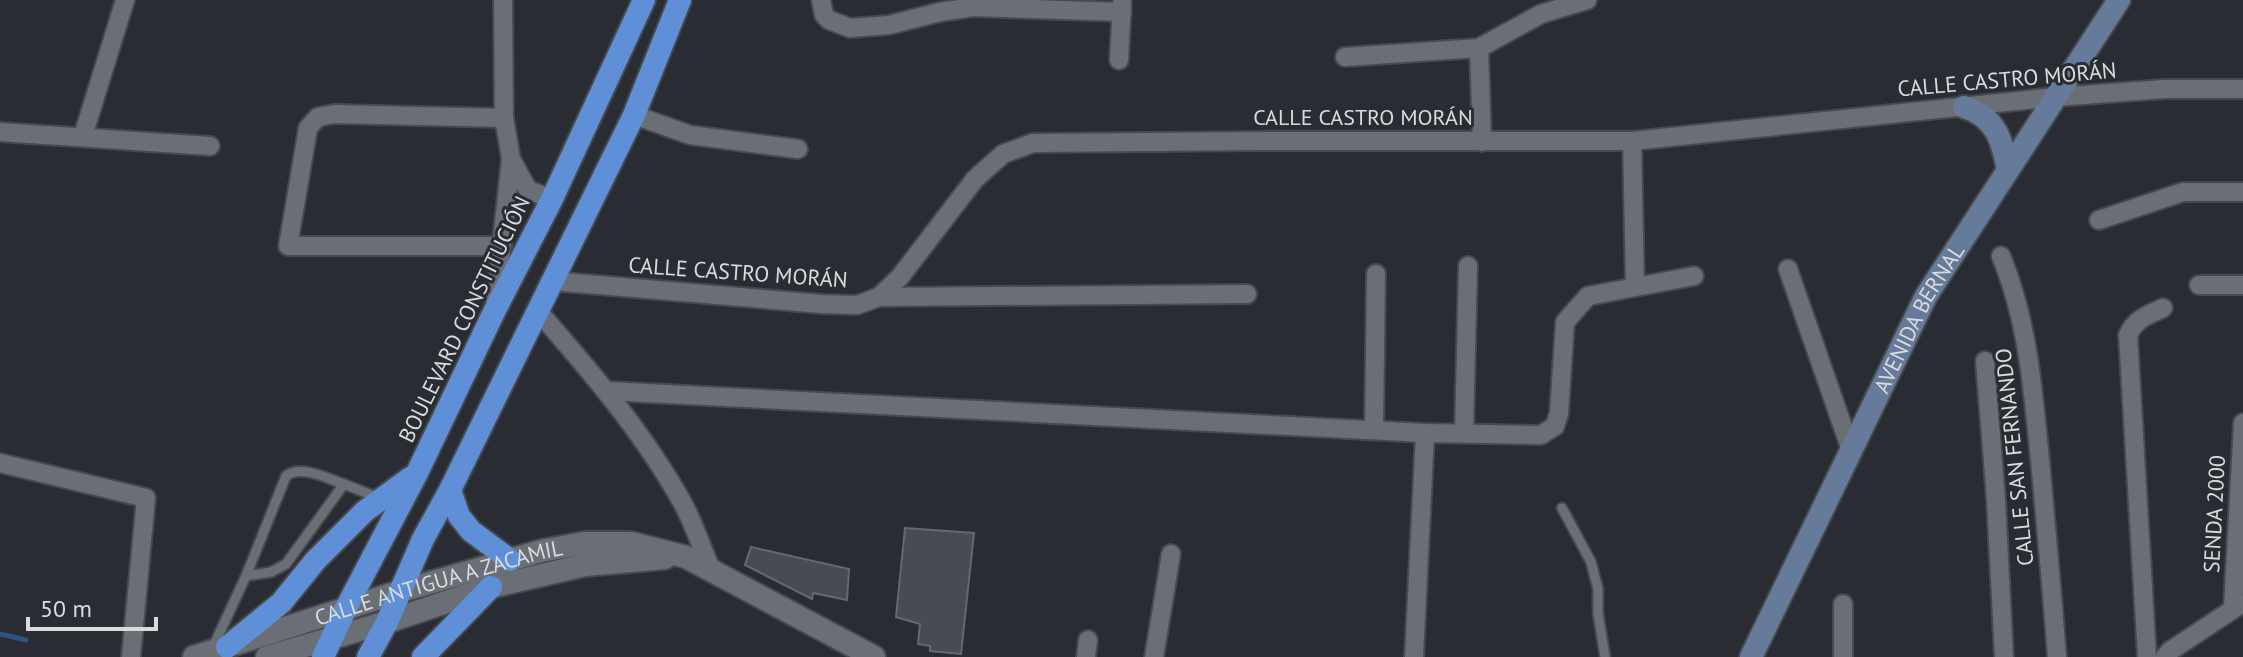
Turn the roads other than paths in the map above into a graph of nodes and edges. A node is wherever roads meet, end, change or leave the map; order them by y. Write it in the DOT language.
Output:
graph roads {
  1 [pos="125,0"];
  2 [pos="503,0"];
  3 [pos="644,0"];
  4 [pos="680,0"];
  5 [pos="821,0"];
  6 [pos="1587,0"];
  7 [pos="2119,0"];
  8 [pos="1122,6"];
  9 [pos="1479,48"];
  10 [pos="1345,57"];
  11 [pos="1119,60"];
  12 [pos="2243,89"];
  13 [pos="2055,97"];
  14 [pos="1964,107"];
  15 [pos="634,115"];
  16 [pos="504,118"];
  17 [pos="0,132"];
  18 [pos="83,136"];
  19 [pos="1632,141"];
  20 [pos="1482,142"];
  21 [pos="210,146"];
  22 [pos="798,149"];
  23 [pos="511,159"];
  24 [pos="2008,170"];
  25 [pos="2243,192"];
  26 [pos="552,199"];
  27 [pos="2099,220"];
  28 [pos="502,246"];
  29 [pos="2001,256"];
  30 [pos="1468,266"];
  31 [pos="1788,269"];
  32 [pos="1376,274"];
  33 [pos="1694,276"];
  34 [pos="551,281"];
  35 [pos="2199,285"];
  36 [pos="2243,285"];
  37 [pos="1635,287"];
  38 [pos="1247,294"];
  39 [pos="879,297"];
  40 [pos="2163,308"];
  41 [pos="538,311"];
  42 [pos="494,312"];
  43 [pos="1985,361"];
  44 [pos="608,391"];
  45 [pos="2243,423"];
  46 [pos="1374,430"];
  47 [pos="1425,433"];
  48 [pos="1464,433"];
  49 [pos="1851,450"];
  50 [pos="0,463"];
  51 [pos="417,473"];
  52 [pos="344,484"];
  53 [pos="450,490"];
  54 [pos="383,499"];
  55 [pos="1562,508"];
  56 [pos="1171,554"];
  57 [pos="686,557"];
  58 [pos="510,560"];
  59 [pos="711,569"];
  60 [pos="246,576"];
  61 [pos="491,587"];
  62 [pos="398,592"];
  63 [pos="1843,604"];
  64 [pos="2238,606"];
  65 [pos="346,608"];
  66 [pos="387,622"];
  67 [pos="328,648"];
  68 [pos="210,652"];
  69 [pos="1756,653"];
  70 [pos="131,657"];
  71 [pos="267,657"];
  72 [pos="368,657"];
  73 [pos="423,657"];
  74 [pos="874,657"];
  75 [pos="1154,657"];
  76 [pos="1414,657"];
  77 [pos="1605,657"];
  78 [pos="1843,657"];
  79 [pos="2004,657"];
  80 [pos="2057,657"];
  81 [pos="2147,657"];
  82 [pos="2165,657"];
  1 -- 18 [label="street"];
  2 -- 16 [label="street"];
  3 -- 26 [label="highway, BOULEVARD CONSTITUCIÓN"];
  4 -- 15 [label="highway"];
  5 -- 8 [label="street"];
  6 -- 9 [label="street"];
  7 -- 13 [label="main road, AVENIDA BERNAL"];
  8 -- 11 [label="street"];
  9 -- 10 [label="street"];
  9 -- 20 [label="street"];
  12 -- 13 [label="street, CALLE CASTRO MORÁN"];
  13 -- 14 [label="street, CALLE CASTRO MORÁN"];
  13 -- 24 [label="main road, AVENIDA BERNAL"];
  14 -- 19 [label="street, CALLE CASTRO MORÁN"];
  14 -- 24 [label="main road"];
  15 -- 22 [label="street"];
  15 -- 34 [label="highway"];
  16 -- 23 [label="street"];
  16 -- 28 [label="street"];
  17 -- 18 [label="street"];
  18 -- 21 [label="street"];
  19 -- 20 [label="street, CALLE CASTRO MORÁN"];
  19 -- 37 [label="street"];
  20 -- 39 [label="street, CALLE CASTRO MORÁN"];
  23 -- 26 [label="street"];
  23 -- 28 [label="street"];
  24 -- 49 [label="main road, AVENIDA BERNAL"];
  25 -- 27 [label="street"];
  26 -- 42 [label="highway, BOULEVARD CONSTITUCIÓN"];
  28 -- 42 [label="street"];
  29 -- 80 [label="street, CALLE SAN FERNANDO"];
  30 -- 48 [label="street"];
  31 -- 49 [label="street"];
  32 -- 46 [label="street"];
  33 -- 37 [label="street"];
  34 -- 39 [label="street, CALLE CASTRO MORÁN"];
  34 -- 41 [label="highway"];
  35 -- 36 [label="street"];
  37 -- 48 [label="street"];
  38 -- 39 [label="street"];
  40 -- 81 [label="street"];
  41 -- 44 [label="street"];
  41 -- 53 [label="highway"];
  42 -- 51 [label="highway, BOULEVARD CONSTITUCIÓN"];
  43 -- 79 [label="street"];
  44 -- 46 [label="street"];
  44 -- 59 [label="street"];
  45 -- 64 [label="street, SENDA 2000"];
  46 -- 47 [label="street"];
  47 -- 48 [label="street"];
  47 -- 76 [label="street"];
  49 -- 69 [label="main road, AVENIDA BERNAL"];
  50 -- 70 [label="street"];
  51 -- 54 [label="highway"];
  51 -- 65 [label="highway, BOULEVARD CONSTITUCIÓN"];
  52 -- 54 [label="lane"];
  52 -- 60 [label="lane"];
  52 -- 60 [label="lane"];
  53 -- 58 [label="highway"];
  53 -- 62 [label="highway"];
  54 -- 68 [label="highway"];
  55 -- 77 [label="lane"];
  56 -- 75 [label="street"];
  57 -- 58 [label="street, CALLE ANTIGUA A ZACAMIL"];
  57 -- 59 [label="street, CALLE ANTIGUA A ZACAMIL"];
  57 -- 61 [label="street, CALLE ANTIGUA A ZACAMIL"];
  58 -- 62 [label="street, CALLE ANTIGUA A ZACAMIL"];
  59 -- 74 [label="street, CALLE ANTIGUA A ZACAMIL"];
  60 -- 68 [label="lane"];
  61 -- 66 [label="street, CALLE ANTIGUA A ZACAMIL"];
  61 -- 73 [label="highway"];
  62 -- 65 [label="street, CALLE ANTIGUA A ZACAMIL"];
  62 -- 66 [label="highway"];
  63 -- 78 [label="street"];
  64 -- 82 [label="street"];
  65 -- 67 [label="highway, BOULEVARD CONSTITUCIÓN"];
  65 -- 68 [label="street, CALLE ANTIGUA A ZACAMIL"];
  66 -- 67 [label="street, CALLE ANTIGUA A ZACAMIL"];
  66 -- 72 [label="highway"];
  67 -- 71 [label="street, CALLE ANTIGUA A ZACAMIL"];
}
